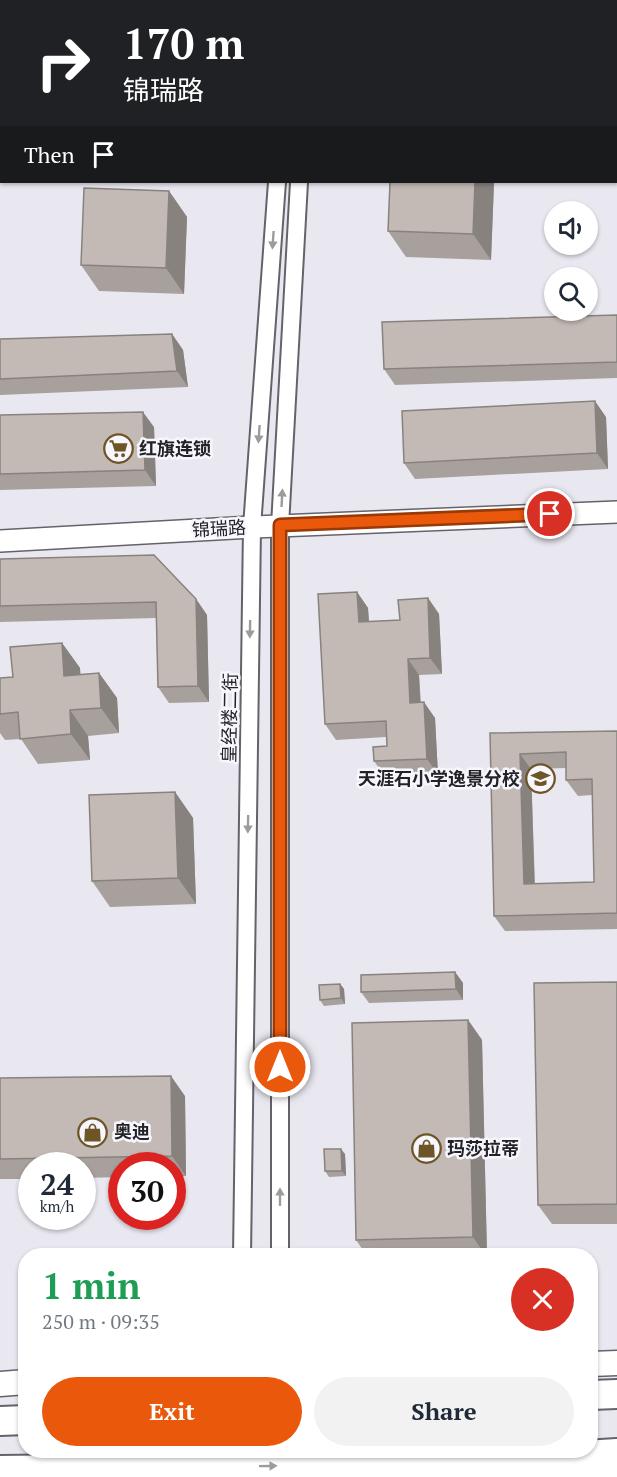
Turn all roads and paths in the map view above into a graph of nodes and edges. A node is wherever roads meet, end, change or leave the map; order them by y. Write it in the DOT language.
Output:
graph roads {
  1 [pos="277,183"];
  2 [pos="299,183"];
  3 [pos="617,512"];
  4 [pos="280,525"];
  5 [pos="252,527"];
  6 [pos="0,541"];
  7 [pos="242,1248"];
  8 [pos="280,1248"];
  9 [pos="617,1363"];
  10 [pos="598,1364"];
  11 [pos="18,1383"];
  12 [pos="0,1384"];
  13 [pos="617,1394"];
  14 [pos="598,1395"];
  15 [pos="18,1420"];
  16 [pos="0,1421"];
  17 [pos="617,1453"];
  18 [pos="598,1454"];
  19 [pos="548,1458"];
  20 [pos="466,1464"];
  21 [pos="0,1470"];
  22 [pos="617,1477"];
  1 -- 5 [label="street, 皇经楼二街, one-way"];
  4 -- 2 [label="street, one-way"];
  3 -- 4 [label="street, 锦瑞路"];
  4 -- 5 [label="street, 锦瑞路"];
  8 -- 4 [label="street, one-way"];
  5 -- 6 [label="street, 锦瑞路"];
  5 -- 7 [label="street, 皇经楼二街, one-way"];
  9 -- 10 [label="main road"];
  11 -- 12 [label="main road"];
  13 -- 14 [label="highway"];
  15 -- 16 [label="highway"];
  17 -- 18 [label="highway"];
  19 -- 20 [label="highway"];
  21 -- 20 [label="highway, one-way, bridge"];
  20 -- 22 [label="highway"];
}
